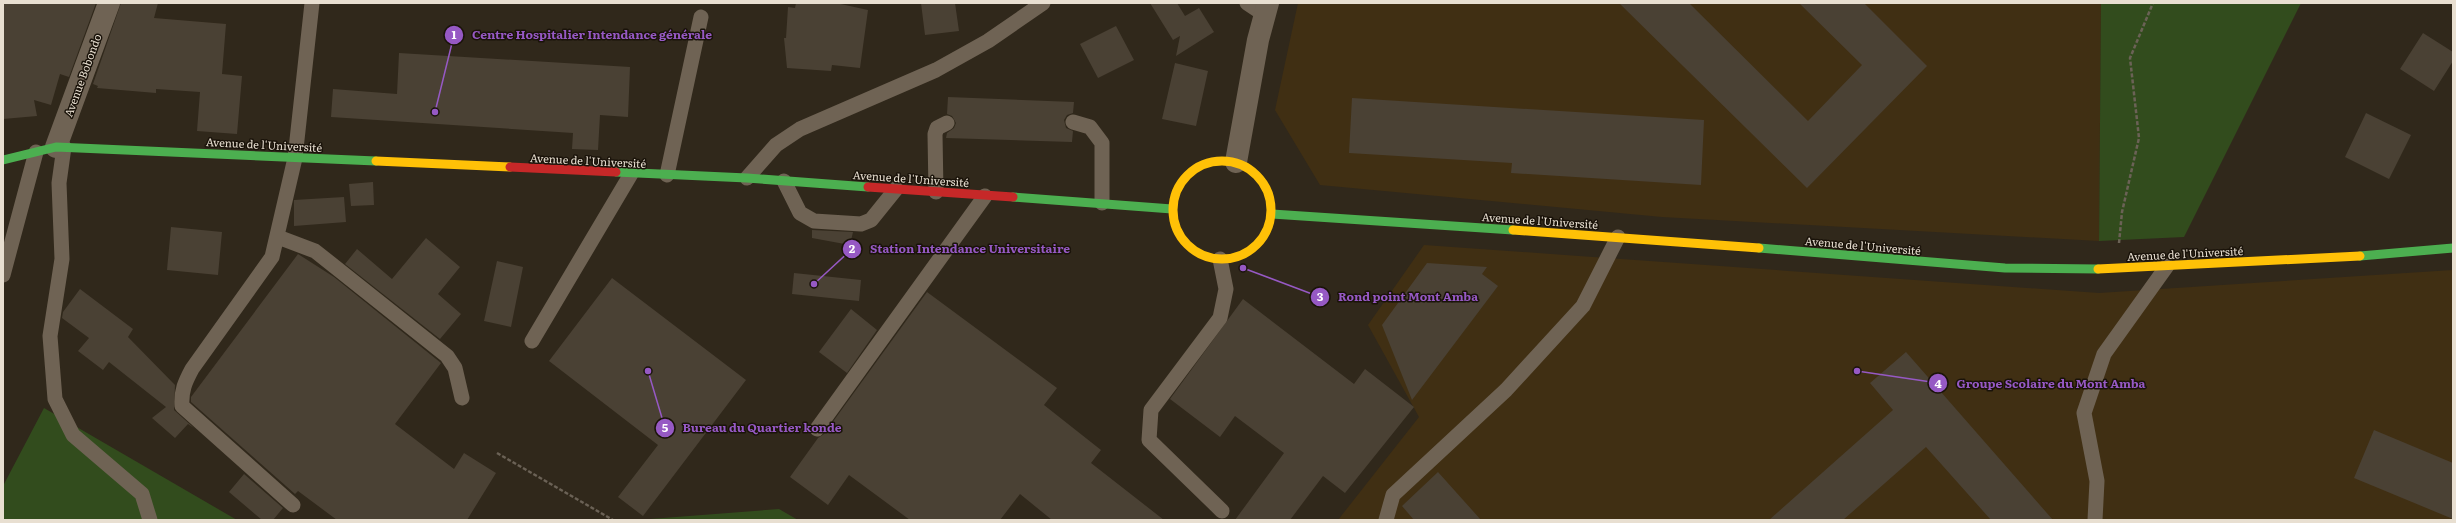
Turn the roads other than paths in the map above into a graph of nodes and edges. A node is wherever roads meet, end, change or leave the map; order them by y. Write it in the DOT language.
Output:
graph roads {
  1 [pos="109,3"];
  2 [pos="312,3"];
  3 [pos="1043,3"];
  4 [pos="1247,3"];
  5 [pos="1267,9"];
  6 [pos="701,17"];
  7 [pos="1073,122"];
  8 [pos="947,123"];
  9 [pos="52,149"];
  10 [pos="295,158"];
  11 [pos="3,160"];
  12 [pos="1236,162"];
  13 [pos="631,174"];
  14 [pos="667,175"];
  15 [pos="747,178"];
  16 [pos="784,180"];
  17 [pos="896,189"];
  18 [pos="936,192"];
  19 [pos="985,196"];
  20 [pos="1102,204"];
  21 [pos="1172,208"];
  22 [pos="1272,214"];
  23 [pos="278,237"];
  24 [pos="1618,237"];
  25 [pos="2453,248"];
  26 [pos="1220,259"];
  27 [pos="2167,266"];
  28 [pos="3,275"];
  29 [pos="532,342"];
  30 [pos="462,398"];
  31 [pos="817,429"];
  32 [pos="293,505"];
  33 [pos="1222,511"];
  34 [pos="150,520"];
  35 [pos="1386,520"];
  36 [pos="2095,520"];
  1 -- 9 [label="street, Avenue Bobondo"];
  2 -- 10 [label="lane"];
  3 -- 15 [label="lane"];
  4 -- 5 [label="lane"];
  5 -- 12 [label="street"];
  6 -- 14 [label="lane"];
  7 -- 20 [label="lane"];
  8 -- 18 [label="lane"];
  9 -- 10 [label="street, Avenue de l'Université"];
  9 -- 11 [label="street, Avenue de l'Université"];
  9 -- 28 [label="lane"];
  9 -- 34 [label="lane"];
  10 -- 13 [label="street, Avenue de l'Université"];
  10 -- 23 [label="lane"];
  12 -- 21 [label="street"];
  12 -- 22 [label="street"];
  13 -- 14 [label="street, Avenue de l'Université"];
  13 -- 29 [label="lane"];
  14 -- 15 [label="street, Avenue de l'Université"];
  15 -- 16 [label="street, Avenue de l'Université"];
  16 -- 17 [label="street, Avenue de l'Université"];
  16 -- 17 [label="lane"];
  17 -- 18 [label="street, Avenue de l'Université"];
  18 -- 19 [label="street, Avenue de l'Université"];
  19 -- 20 [label="street, Avenue de l'Université"];
  19 -- 31 [label="lane"];
  20 -- 21 [label="street, Avenue de l'Université"];
  21 -- 26 [label="street"];
  22 -- 24 [label="street, Avenue de l'Université"];
  22 -- 26 [label="street"];
  23 -- 30 [label="lane"];
  23 -- 32 [label="lane"];
  24 -- 27 [label="street, Avenue de l'Université"];
  24 -- 35 [label="lane"];
  25 -- 27 [label="street, Avenue de l'Université"];
  26 -- 33 [label="lane"];
  27 -- 36 [label="lane"];
}
